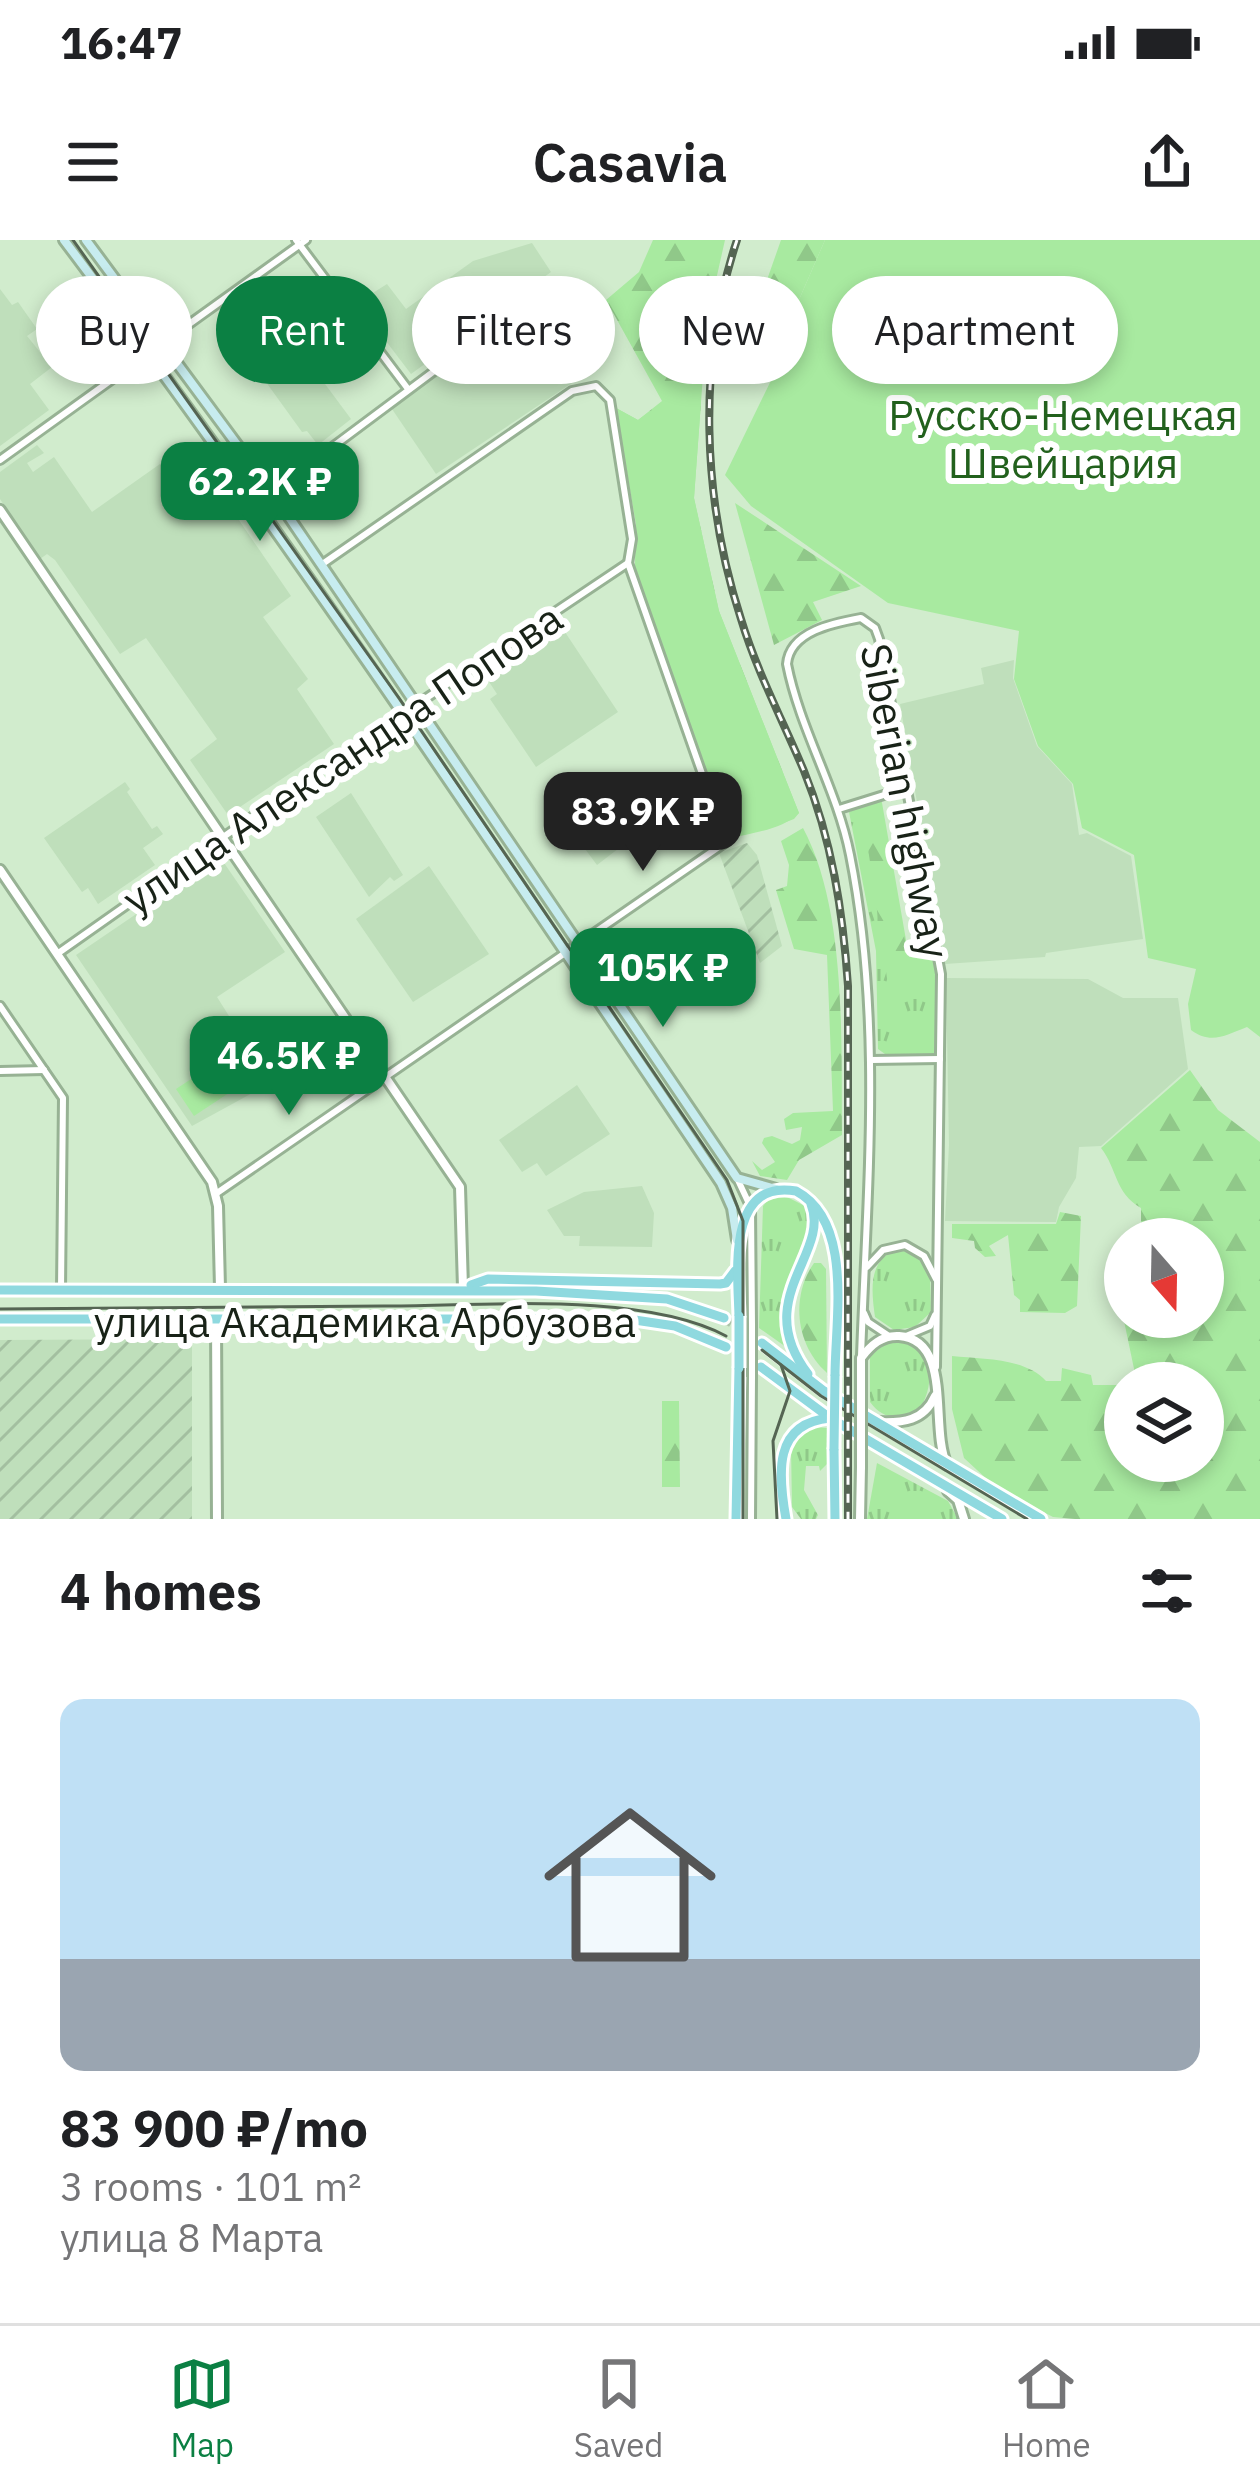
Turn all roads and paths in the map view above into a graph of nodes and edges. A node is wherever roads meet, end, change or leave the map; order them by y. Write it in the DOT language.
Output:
graph roads {
  1 [pos="64,240"];
  2 [pos="86,240"];
  3 [pos="300,242"];
  4 [pos="91,276"];
  5 [pos="113,276"];
  6 [pos="192,322"];
  7 [pos="192,382"];
  8 [pos="105,384"];
  9 [pos="170,384"];
  10 [pos="415,384"];
  11 [pos="408,389"];
  12 [pos="0,460"];
  13 [pos="272,493"];
  14 [pos="0,510"];
  15 [pos="628,563"];
  16 [pos="321,565"];
  17 [pos="414,705"];
  18 [pos="403,713"];
  19 [pos="904,789"];
  20 [pos="839,809"];
  21 [pos="224,838"];
  22 [pos="0,870"];
  23 [pos="578,944"];
  24 [pos="564,953"];
  25 [pos="57,954"];
  26 [pos="0,1006"];
  27 [pos="940,1059"];
  28 [pos="871,1060"];
  29 [pos="44,1070"];
  30 [pos="0,1071"];
  31 [pos="386,1076"];
  32 [pos="737,1178"];
  33 [pos="778,1189"];
  34 [pos="217,1193"];
  35 [pos="808,1199"];
  36 [pos="751,1208"];
  37 [pos="737,1240"];
  38 [pos="737,1266"];
  39 [pos="866,1268"];
  40 [pos="937,1282"];
  41 [pos="220,1288"];
  42 [pos="463,1288"];
  43 [pos="61,1289"];
  44 [pos="0,1290"];
  45 [pos="863,1310"];
  46 [pos="937,1312"];
  47 [pos="0,1318"];
  48 [pos="724,1318"];
  49 [pos="216,1319"];
  50 [pos="890,1336"];
  51 [pos="906,1336"];
  52 [pos="762,1343"];
  53 [pos="726,1347"];
  54 [pos="861,1358"];
  55 [pos="761,1366"];
  56 [pos="936,1367"];
  57 [pos="936,1389"];
  58 [pos="824,1391"];
  59 [pos="830,1418"];
  60 [pos="875,1422"];
  61 [pos="948,1466"];
  62 [pos="939,1482"];
  63 [pos="218,1519"];
  64 [pos="736,1519"];
  65 [pos="751,1519"];
  66 [pos="786,1519"];
  67 [pos="835,1519"];
  68 [pos="860,1519"];
  69 [pos="964,1519"];
  70 [pos="1002,1519"];
  71 [pos="1041,1519"];
  1 -- 4 [label="main road"];
  2 -- 5 [label="main road"];
  3 -- 6 [label="street"];
  3 -- 11 [label="street"];
  7 -- 13 [label="main road"];
  8 -- 12 [label="street"];
  9 -- 18 [label="main road"];
  10 -- 11 [label="street"];
  11 -- 13 [label="street"];
  13 -- 16 [label="main road"];
  14 -- 21 [label="street"];
  15 -- 16 [label="street"];
  15 -- 17 [label="street, улица Александра Попова"];
  15 -- 23 [label="street"];
  16 -- 17 [label="main road"];
  17 -- 18 [label="street, улица Александра Попова"];
  17 -- 23 [label="main road"];
  18 -- 21 [label="street, улица Александра Попова"];
  18 -- 24 [label="main road"];
  19 -- 20 [label="street"];
  19 -- 20 [label="street, Siberian highway"];
  19 -- 27 [label="street, Siberian highway"];
  20 -- 28 [label="street, Siberian highway"];
  21 -- 25 [label="street, улица Александра Попова"];
  21 -- 31 [label="street"];
  22 -- 25 [label="street"];
  23 -- 24 [label="street"];
  23 -- 32 [label="main road"];
  24 -- 31 [label="street"];
  24 -- 37 [label="main road"];
  25 -- 34 [label="street"];
  26 -- 29 [label="street"];
  27 -- 28 [label="street"];
  27 -- 40 [label="street, Siberian highway"];
  28 -- 39 [label="street, Siberian highway"];
  29 -- 30 [label="street"];
  29 -- 43 [label="street"];
  31 -- 34 [label="street"];
  31 -- 42 [label="street"];
  32 -- 33 [label="main road"];
  32 -- 36 [label="street"];
  33 -- 35 [label="main road"];
  33 -- 36 [label="main road"];
  34 -- 41 [label="street"];
  35 -- 58 [label="main road"];
  35 -- 67 [label="main road, bridge"];
  36 -- 37 [label="main road"];
  36 -- 65 [label="street, bridge"];
  37 -- 38 [label="main road"];
  38 -- 42 [label="main road"];
  38 -- 64 [label="main road, bridge"];
  39 -- 40 [label="street"];
  39 -- 45 [label="street, Siberian highway"];
  40 -- 46 [label="street, Siberian highway"];
  41 -- 42 [label="main road, улица Академика Арбузова"];
  41 -- 43 [label="main road, улица Академика Арбузова"];
  42 -- 48 [label="main road, улица Академика Арбузова"];
  43 -- 44 [label="main road, улица Академика Арбузова"];
  45 -- 50 [label="street"];
  45 -- 54 [label="street, Siberian highway"];
  46 -- 51 [label="street"];
  46 -- 56 [label="street, Siberian highway"];
  47 -- 49 [label="main road, улица Академика Арбузова"];
  49 -- 53 [label="main road, улица Академика Арбузова"];
  49 -- 63 [label="street"];
  50 -- 51 [label="street"];
  50 -- 54 [label="street"];
  51 -- 56 [label="street"];
  52 -- 58 [label="main road"];
  54 -- 68 [label="street, bridge"];
  55 -- 59 [label="main road"];
  56 -- 57 [label="street, Siberian highway"];
  57 -- 60 [label="street"];
  57 -- 61 [label="street, Siberian highway"];
  58 -- 60 [label="main road"];
  59 -- 62 [label="main road"];
  59 -- 66 [label="main road"];
  60 -- 61 [label="main road"];
  61 -- 71 [label="main road"];
  62 -- 69 [label="street"];
  62 -- 70 [label="main road"];
}
